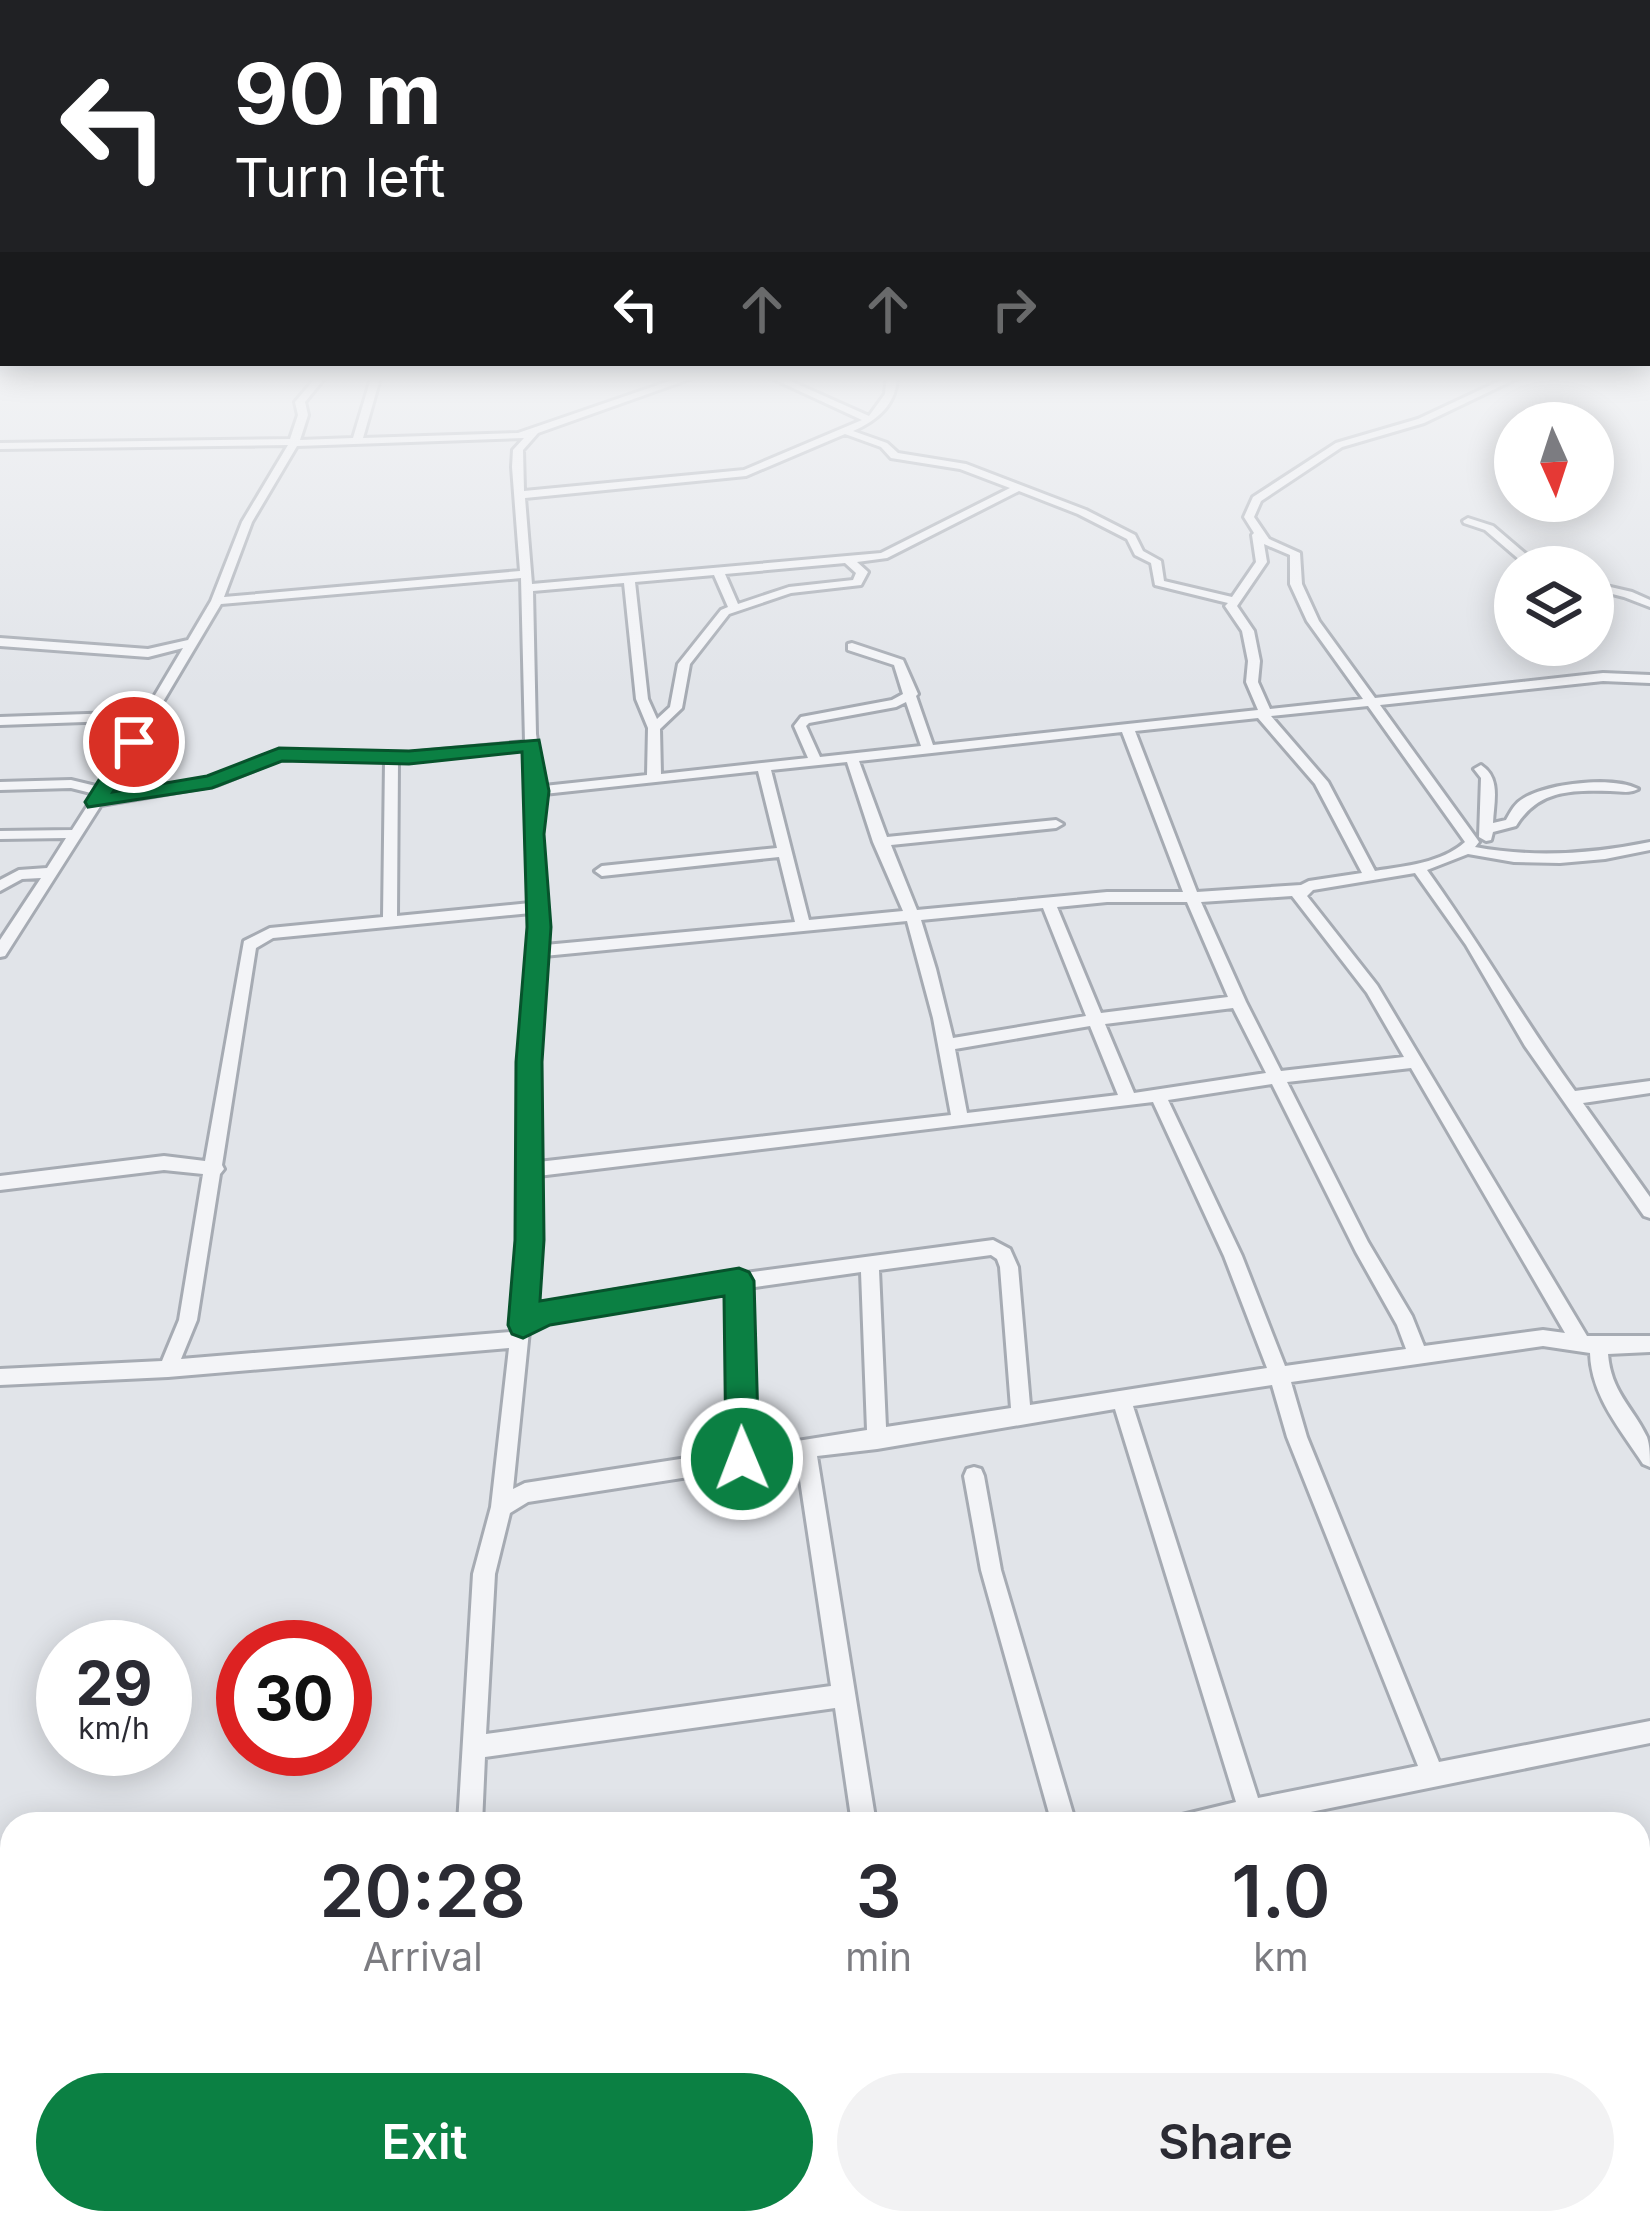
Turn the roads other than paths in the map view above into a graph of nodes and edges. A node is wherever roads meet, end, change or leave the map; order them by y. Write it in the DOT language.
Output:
graph roads {
  1 [pos="272,479"];
  2 [pos="519,479"];
  3 [pos="685,479"];
  4 [pos="991,479"];
  5 [pos="1287,479"];
  6 [pos="1016,489"];
  7 [pos="520,496"];
  8 [pos="1468,521"];
  9 [pos="1256,533"];
  10 [pos="1511,546"];
  11 [pos="848,560"];
  12 [pos="718,571"];
  13 [pos="629,579"];
  14 [pos="526,581"];
  15 [pos="1614,593"];
  16 [pos="1231,600"];
  17 [pos="217,601"];
  18 [pos="1650,604"];
  19 [pos="734,609"];
  20 [pos="0,642"];
  21 [pos="191,643"];
  22 [pos="852,646"];
  23 [pos="1650,680"];
  24 [pos="912,694"];
  25 [pos="1376,704"];
  26 [pos="1264,714"];
  27 [pos="146,716"];
  28 [pos="0,721"];
  29 [pos="654,728"];
  30 [pos="1128,730"];
  31 [pos="532,745"];
  32 [pos="928,749"];
  33 [pos="392,757"];
  34 [pos="852,757"];
  35 [pos="815,760"];
  36 [pos="764,766"];
  37 [pos="1481,769"];
  38 [pos="654,777"];
  39 [pos="0,786"];
  40 [pos="1631,789"];
  41 [pos="538,791"];
  42 [pos="99,797"];
  43 [pos="1056,824"];
  44 [pos="1488,829"];
  45 [pos="75,833"];
  46 [pos="0,835"];
  47 [pos="880,842"];
  48 [pos="1650,846"];
  49 [pos="1470,849"];
  50 [pos="784,852"];
  51 [pos="1418,867"];
  52 [pos="602,871"];
  53 [pos="51,872"];
  54 [pos="1370,874"];
  55 [pos="0,886"];
  56 [pos="1301,890"];
  57 [pos="1194,898"];
  58 [pos="1048,903"];
  59 [pos="538,907"];
  60 [pos="913,916"];
  61 [pos="390,918"];
  62 [pos="803,925"];
  63 [pos="2,946"];
  64 [pos="538,950"];
  65 [pos="1238,1002"];
  66 [pos="1097,1020"];
  67 [pos="945,1045"];
  68 [pos="1415,1062"];
  69 [pos="1276,1078"];
  70 [pos="1647,1084"];
  71 [pos="1158,1096"];
  72 [pos="1572,1098"];
  73 [pos="1128,1099"];
  74 [pos="960,1119"];
  75 [pos="215,1169"];
  76 [pos="528,1170"];
  77 [pos="0,1183"];
  78 [pos="1650,1210"];
  79 [pos="871,1262"];
  80 [pos="739,1281"];
  81 [pos="522,1332"];
  82 [pos="1590,1344"];
  83 [pos="1650,1344"];
  84 [pos="1419,1357"];
  85 [pos="168,1369"];
  86 [pos="1279,1375"];
  87 [pos="0,1377"];
  88 [pos="1120,1399"];
  89 [pos="1021,1415"];
  90 [pos="877,1440"];
  91 [pos="806,1452"];
  92 [pos="1650,1458"];
  93 [pos="742,1459"];
  94 [pos="974,1476"];
  95 [pos="501,1507"];
  96 [pos="841,1696"];
  97 [pos="1650,1732"];
  98 [pos="474,1747"];
  99 [pos="1432,1775"];
  100 [pos="471,1812"];
  101 [pos="862,1812"];
  102 [pos="1061,1812"];
  103 [pos="1251,1812"];
  1 -- 17 [label="street"];
  2 -- 7 [label="street"];
  3 -- 7 [label="street"];
  4 -- 6 [label="street"];
  5 -- 9 [label="street"];
  6 -- 11 [label="street"];
  6 -- 16 [label="street"];
  7 -- 14 [label="street"];
  8 -- 10 [label="street"];
  9 -- 16 [label="street"];
  9 -- 25 [label="street"];
  11 -- 12 [label="street"];
  11 -- 19 [label="street"];
  12 -- 13 [label="street"];
  12 -- 19 [label="street"];
  13 -- 14 [label="street"];
  13 -- 29 [label="street"];
  14 -- 17 [label="street"];
  14 -- 31 [label="street"];
  15 -- 18 [label="street"];
  16 -- 26 [label="street"];
  17 -- 21 [label="street"];
  19 -- 29 [label="street"];
  20 -- 21 [label="street"];
  21 -- 27 [label="street"];
  22 -- 24 [label="street"];
  23 -- 25 [label="street"];
  24 -- 32 [label="street"];
  24 -- 35 [label="street"];
  25 -- 26 [label="street"];
  25 -- 49 [label="street"];
  26 -- 30 [label="street"];
  26 -- 54 [label="street"];
  27 -- 28 [label="street"];
  27 -- 42 [label="street"];
  29 -- 38 [label="street"];
  30 -- 32 [label="street"];
  30 -- 57 [label="street"];
  31 -- 33 [label="street"];
  31 -- 41 [label="street"];
  32 -- 34 [label="street"];
  33 -- 42 [label="street"];
  33 -- 61 [label="street"];
  34 -- 35 [label="street"];
  34 -- 47 [label="street"];
  35 -- 36 [label="street"];
  36 -- 38 [label="street"];
  36 -- 50 [label="street"];
  37 -- 44 [label="street"];
  38 -- 41 [label="street"];
  39 -- 42 [label="street"];
  40 -- 44 [label="street"];
  41 -- 59 [label="street"];
  42 -- 45 [label="street"];
  43 -- 47 [label="street"];
  44 -- 49 [label="street"];
  45 -- 46 [label="street"];
  45 -- 53 [label="street"];
  47 -- 60 [label="street"];
  48 -- 49 [label="street"];
  49 -- 51 [label="street"];
  50 -- 52 [label="street"];
  50 -- 62 [label="street"];
  51 -- 54 [label="street"];
  51 -- 72 [label="street"];
  53 -- 55 [label="street"];
  53 -- 63 [label="street"];
  54 -- 56 [label="street"];
  56 -- 57 [label="street"];
  56 -- 68 [label="street"];
  57 -- 58 [label="street"];
  57 -- 65 [label="street"];
  58 -- 60 [label="street"];
  58 -- 66 [label="street"];
  59 -- 61 [label="street"];
  59 -- 64 [label="street"];
  60 -- 62 [label="street"];
  60 -- 67 [label="street"];
  61 -- 75 [label="street"];
  62 -- 64 [label="street"];
  64 -- 76 [label="street"];
  65 -- 66 [label="street"];
  65 -- 69 [label="street"];
  66 -- 67 [label="street"];
  66 -- 73 [label="street"];
  67 -- 74 [label="street"];
  68 -- 69 [label="street"];
  68 -- 82 [label="street"];
  69 -- 71 [label="street"];
  69 -- 84 [label="street"];
  70 -- 72 [label="street"];
  71 -- 73 [label="street"];
  71 -- 86 [label="street"];
  72 -- 78 [label="street"];
  73 -- 74 [label="street"];
  74 -- 76 [label="street"];
  75 -- 77 [label="street"];
  75 -- 85 [label="street"];
  76 -- 81 [label="street"];
  79 -- 80 [label="street"];
  79 -- 89 [label="street"];
  79 -- 90 [label="street"];
  80 -- 81 [label="street"];
  80 -- 93 [label="street"];
  81 -- 85 [label="street"];
  81 -- 95 [label="street"];
  82 -- 83 [label="street"];
  82 -- 84 [label="street"];
  82 -- 92 [label="street"];
  84 -- 86 [label="street"];
  85 -- 87 [label="street"];
  86 -- 88 [label="street"];
  86 -- 99 [label="street"];
  88 -- 89 [label="street"];
  88 -- 103 [label="street"];
  89 -- 90 [label="street"];
  90 -- 91 [label="street"];
  91 -- 93 [label="street"];
  91 -- 96 [label="street"];
  93 -- 95 [label="street"];
  94 -- 102 [label="street"];
  95 -- 98 [label="street"];
  96 -- 98 [label="street"];
  96 -- 101 [label="street"];
  97 -- 99 [label="street"];
  98 -- 100 [label="street"];
  99 -- 103 [label="street"];
}
